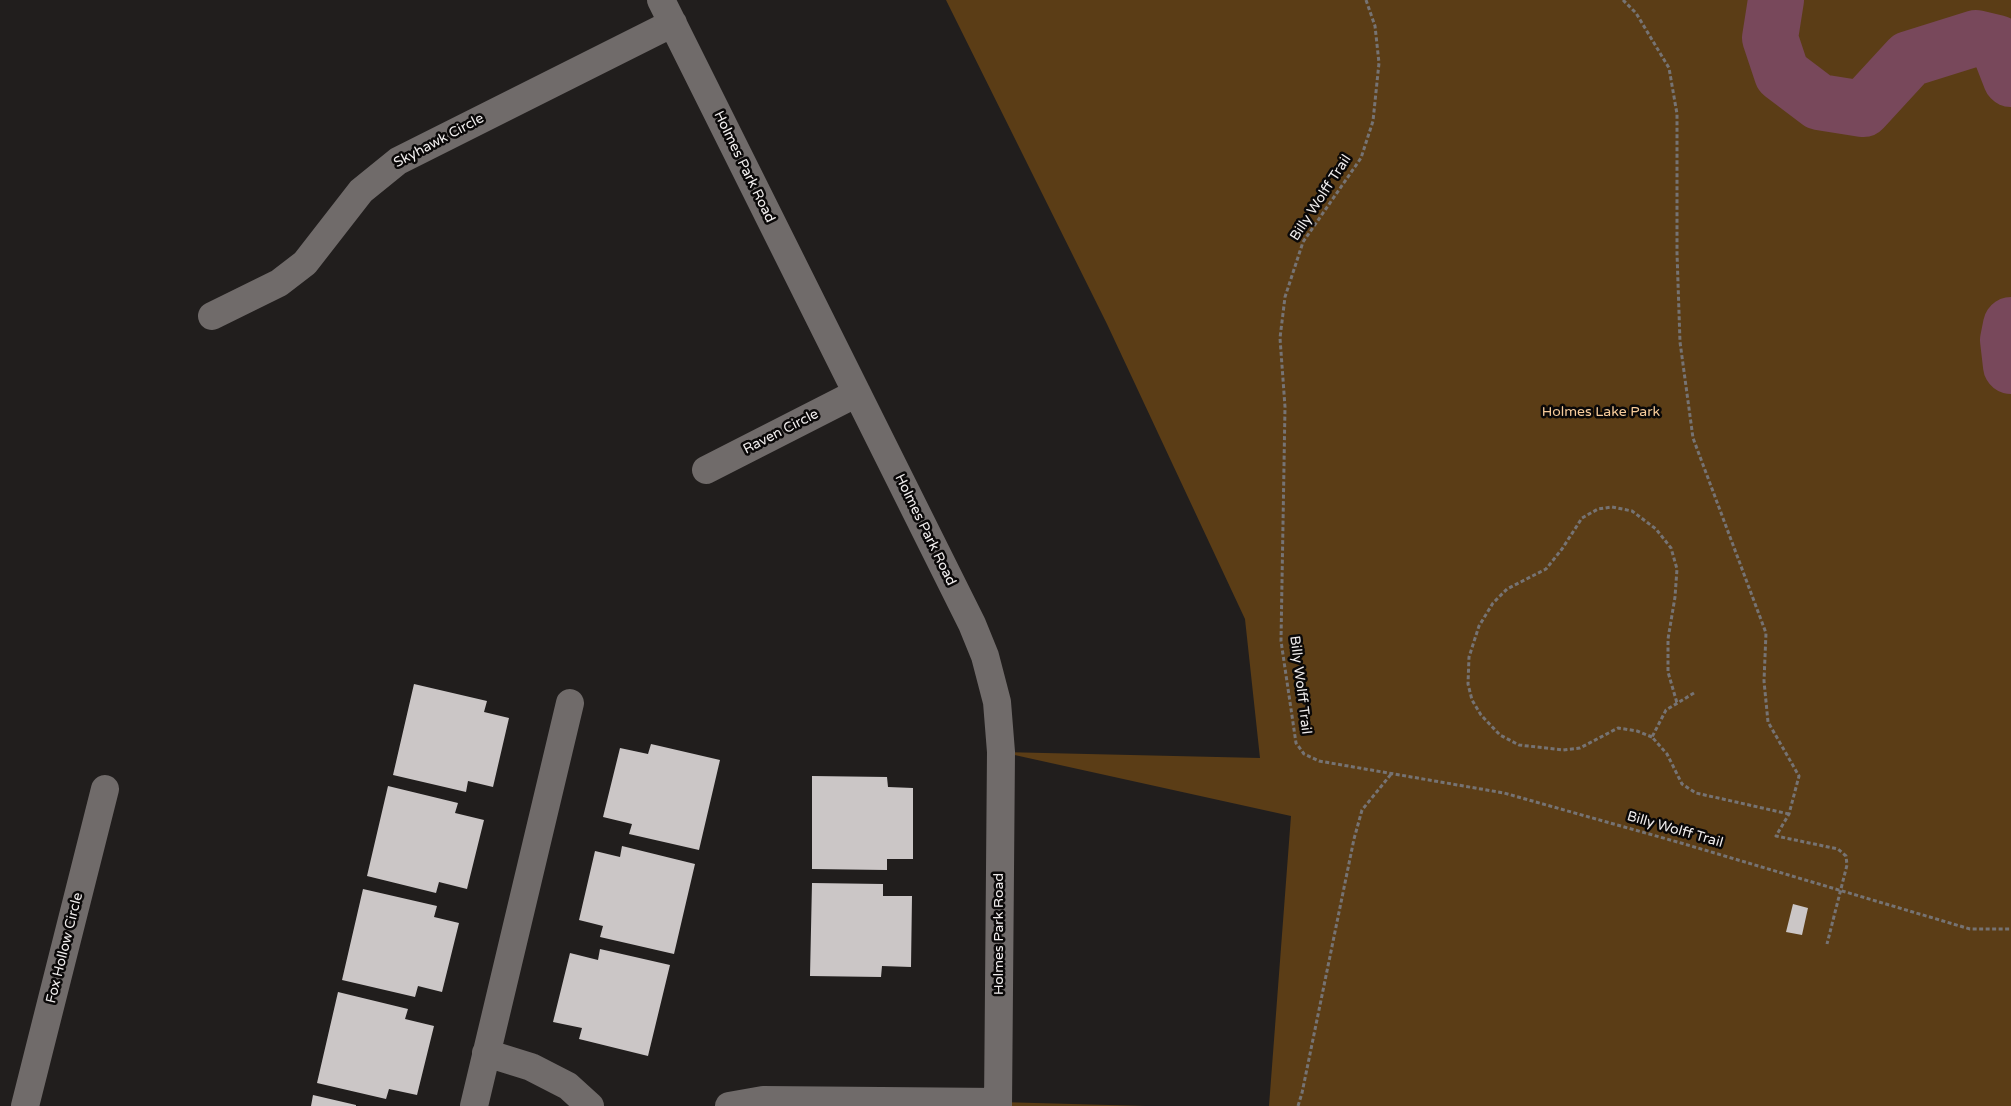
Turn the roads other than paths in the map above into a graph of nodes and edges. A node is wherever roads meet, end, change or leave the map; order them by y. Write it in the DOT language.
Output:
graph roads {
  1 [pos="667,11"];
  2 [pos="212,316"];
  3 [pos="857,393"];
  4 [pos="706,470"];
  5 [pos="570,703"];
  6 [pos="105,789"];
  7 [pos="486,1053"];
  8 [pos="998,1104"];
  9 [pos="25,1106"];
  10 [pos="474,1106"];
  11 [pos="590,1106"];
  12 [pos="729,1106"];
  1 -- 2 [label="street, Skyhawk Circle"];
  1 -- 3 [label="street, Holmes Park Road"];
  3 -- 4 [label="street, Raven Circle"];
  3 -- 8 [label="street, Holmes Park Road"];
  5 -- 7 [label="street"];
  6 -- 9 [label="street, Fox Hollow Circle"];
  7 -- 10 [label="street"];
  7 -- 11 [label="street"];
  8 -- 12 [label="street"];
}
